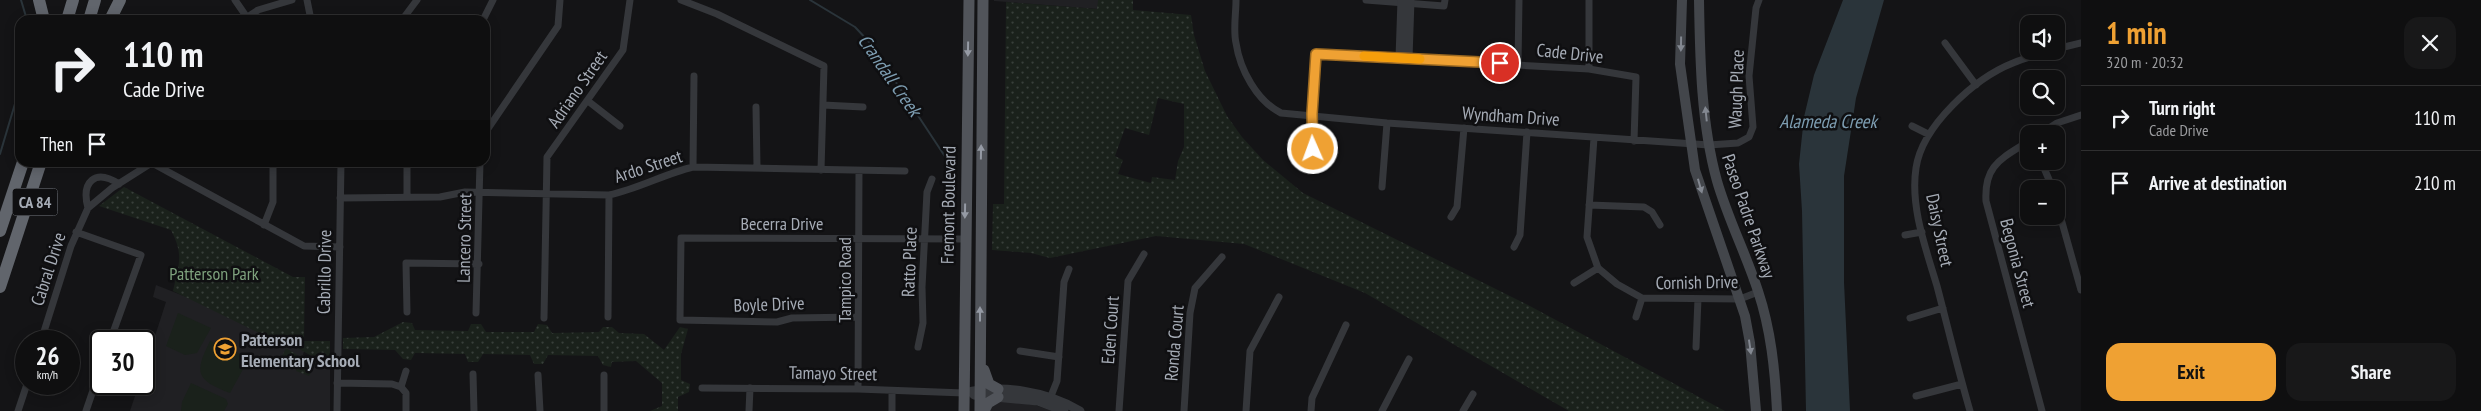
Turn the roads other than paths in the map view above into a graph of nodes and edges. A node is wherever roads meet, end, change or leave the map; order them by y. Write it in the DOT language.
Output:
graph roads {
  1 [pos="39,0"];
  2 [pos="73,0"];
  3 [pos="95,0"];
  4 [pos="120,0"];
  5 [pos="235,0"];
  6 [pos="292,0"];
  7 [pos="307,0"];
  8 [pos="493,0"];
  9 [pos="560,0"];
  10 [pos="630,0"];
  11 [pos="680,0"];
  12 [pos="969,0"];
  13 [pos="983,0"];
  14 [pos="1236,0"];
  15 [pos="1366,0"];
  16 [pos="1445,0"];
  17 [pos="1519,0"];
  18 [pos="1589,0"];
  19 [pos="1682,0"];
  20 [pos="1699,0"];
  21 [pos="1759,0"];
  22 [pos="414,1"];
  23 [pos="1406,2"];
  24 [pos="43,15"];
  25 [pos="68,15"];
  26 [pos="90,15"];
  27 [pos="112,15"];
  28 [pos="242,15"];
  29 [pos="249,15"];
  30 [pos="310,15"];
  31 [pos="405,15"];
  32 [pos="486,15"];
  33 [pos="1945,43"];
  34 [pos="2081,43"];
  35 [pos="2065,47"];
  36 [pos="1404,58"];
  37 [pos="2023,60"];
  38 [pos="1518,64"];
  39 [pos="1588,69"];
  40 [pos="694,76"];
  41 [pos="1976,85"];
  42 [pos="588,101"];
  43 [pos="823,104"];
  44 [pos="756,107"];
  45 [pos="863,107"];
  46 [pos="1312,114"];
  47 [pos="2081,115"];
  48 [pos="1387,123"];
  49 [pos="2054,125"];
  50 [pos="620,126"];
  51 [pos="1912,126"];
  52 [pos="490,127"];
  53 [pos="1464,128"];
  54 [pos="1527,132"];
  55 [pos="1928,134"];
  56 [pos="1594,138"];
  57 [pos="1634,141"];
  58 [pos="1691,144"];
  59 [pos="1709,145"];
  60 [pos="2020,148"];
  61 [pos="1313,149"];
  62 [pos="20,167"];
  63 [pos="40,167"];
  64 [pos="47,167"];
  65 [pos="147,167"];
  66 [pos="160,167"];
  67 [pos="273,167"];
  68 [pos="341,167"];
  69 [pos="407,167"];
  70 [pos="480,167"];
  71 [pos="693,167"];
  72 [pos="757,167"];
  73 [pos="820,170"];
  74 [pos="859,171"];
  75 [pos="905,171"];
  76 [pos="932,179"];
  77 [pos="119,184"];
  78 [pos="1382,187"];
  79 [pos="480,193"];
  80 [pos="545,193"];
  81 [pos="609,195"];
  82 [pos="407,197"];
  83 [pos="340,198"];
  84 [pos="1589,205"];
  85 [pos="88,208"];
  86 [pos="1452,216"];
  87 [pos="264,225"];
  88 [pos="1660,225"];
  89 [pos="2063,225"];
  90 [pos="0,231"];
  91 [pos="76,232"];
  92 [pos="1922,232"];
  93 [pos="1905,235"];
  94 [pos="16,238"];
  95 [pos="859,238"];
  96 [pos="926,238"];
  97 [pos="965,239"];
  98 [pos="340,247"];
  99 [pos="1514,247"];
  100 [pos="1144,254"];
  101 [pos="1222,257"];
  102 [pos="479,264"];
  103 [pos="1598,268"];
  104 [pos="1069,269"];
  105 [pos="1574,283"];
  106 [pos="0,286"];
  107 [pos="2081,290"];
  108 [pos="1758,292"];
  109 [pos="1279,297"];
  110 [pos="1642,298"];
  111 [pos="1698,299"];
  112 [pos="1740,299"];
  113 [pos="1942,308"];
  114 [pos="407,312"];
  115 [pos="476,313"];
  116 [pos="608,317"];
  117 [pos="858,317"];
  118 [pos="1636,317"];
  119 [pos="544,318"];
  120 [pos="1910,318"];
  121 [pos="680,320"];
  122 [pos="1346,325"];
  123 [pos="45,330"];
  124 [pos="114,330"];
  125 [pos="918,347"];
  126 [pos="1696,347"];
  127 [pos="1020,351"];
  128 [pos="980,353"];
  129 [pos="1059,357"];
  130 [pos="1409,359"];
  131 [pos="406,371"];
  132 [pos="473,374"];
  133 [pos="538,375"];
  134 [pos="604,375"];
  135 [pos="337,383"];
  136 [pos="1962,384"];
  137 [pos="401,387"];
  138 [pos="702,388"];
  139 [pos="750,388"];
  140 [pos="858,389"];
  141 [pos="892,391"];
  142 [pos="964,393"];
  143 [pos="980,393"];
  144 [pos="998,393"];
  145 [pos="1473,394"];
  146 [pos="24,395"];
  147 [pos="91,395"];
  148 [pos="1916,396"];
  149 [pos="1049,401"];
  150 [pos="19,411"];
  151 [pos="86,411"];
  152 [pos="337,411"];
  153 [pos="406,411"];
  154 [pos="474,411"];
  155 [pos="540,411"];
  156 [pos="604,411"];
  157 [pos="749,411"];
  158 [pos="892,411"];
  159 [pos="964,411"];
  160 [pos="980,411"];
  161 [pos="984,411"];
  162 [pos="1064,411"];
  163 [pos="1080,411"];
  164 [pos="1119,411"];
  165 [pos="1184,411"];
  166 [pos="1246,411"];
  167 [pos="1311,411"];
  168 [pos="1382,411"];
  169 [pos="1462,411"];
  170 [pos="1756,411"];
  171 [pos="1777,411"];
  172 [pos="1970,411"];
  173 [pos="2042,411"];
  1 -- 24 [label="highway"];
  2 -- 25 [label="highway"];
  3 -- 26 [label="highway"];
  4 -- 27 [label="highway"];
  5 -- 28 [label="street"];
  6 -- 29 [label="street"];
  7 -- 30 [label="street"];
  8 -- 32 [label="street"];
  9 -- 52 [label="street"];
  10 -- 42 [label="street, Adriano Street"];
  11 -- 43 [label="street"];
  12 -- 97 [label="main road, Fremont Boulevard, one-way"];
  128 -- 13 [label="main road, Fremont Boulevard, one-way"];
  14 -- 46 [label="street, Wyndham Drive"];
  15 -- 23 [label="street"];
  16 -- 23 [label="street"];
  17 -- 38 [label="street"];
  18 -- 39 [label="street"];
  19 -- 58 [label="main road, Paseo Padre Parkway, one-way"];
  59 -- 20 [label="main road, Paseo Padre Parkway, one-way"];
  21 -- 59 [label="street, Waugh Place"];
  22 -- 31 [label="street"];
  23 -- 36 [label="street"];
  33 -- 41 [label="street"];
  34 -- 35 [label="street"];
  36 -- 38 [label="street, Cade Drive"];
  36 -- 46 [label="street, Cade Drive"];
  37 -- 41 [label="street, Daisy Street"];
  38 -- 39 [label="street, Cade Drive"];
  39 -- 57 [label="street, Cade Drive"];
  40 -- 71 [label="street"];
  41 -- 55 [label="street, Daisy Street"];
  42 -- 50 [label="street"];
  42 -- 80 [label="street, Adriano Street"];
  43 -- 45 [label="street"];
  43 -- 73 [label="street"];
  44 -- 72 [label="street"];
  46 -- 48 [label="street, Wyndham Drive"];
  46 -- 61 [label="street"];
  47 -- 49 [label="street"];
  48 -- 53 [label="street, Wyndham Drive"];
  48 -- 78 [label="street"];
  51 -- 55 [label="street"];
  53 -- 54 [label="street, Wyndham Drive"];
  53 -- 86 [label="street"];
  54 -- 56 [label="street, Wyndham Drive"];
  54 -- 99 [label="street"];
  55 -- 92 [label="street, Daisy Street"];
  56 -- 57 [label="street, Wyndham Drive"];
  56 -- 84 [label="street"];
  57 -- 58 [label="street, Wyndham Drive"];
  58 -- 59 [label="street, Wyndham Drive"];
  58 -- 112 [label="main road, Paseo Padre Parkway, one-way"];
  59 -- 108 [label="main road, Paseo Padre Parkway"];
  60 -- 173 [label="street, Begonia Street"];
  62 -- 90 [label="highway"];
  63 -- 94 [label="highway"];
  64 -- 94 [label="highway, CA 84"];
  65 -- 77 [label="street, Cabral Drive"];
  66 -- 87 [label="street"];
  67 -- 87 [label="street"];
  68 -- 83 [label="street, Cabrillo Drive"];
  69 -- 82 [label="street"];
  70 -- 79 [label="street, Lancero Street"];
  71 -- 72 [label="street, Ardo Street"];
  71 -- 81 [label="street, Ardo Street"];
  72 -- 73 [label="street, Ardo Street"];
  73 -- 74 [label="street, Ardo Street"];
  74 -- 75 [label="street, Ardo Street"];
  74 -- 95 [label="street, Tampico Road"];
  76 -- 96 [label="street, Ratto Place"];
  77 -- 85 [label="street, Cabral Drive"];
  77 -- 85 [label="street, Cabral Drive"];
  79 -- 80 [label="street, Ardo Street"];
  79 -- 82 [label="street, Ardo Street"];
  79 -- 102 [label="street, Lancero Street"];
  80 -- 81 [label="street, Ardo Street"];
  80 -- 119 [label="street, Adriano Street"];
  81 -- 116 [label="street"];
  82 -- 83 [label="street, Ardo Street"];
  83 -- 98 [label="street, Cabrillo Drive"];
  84 -- 88 [label="street"];
  84 -- 103 [label="street"];
  85 -- 91 [label="street, Cabral Drive"];
  87 -- 98 [label="street"];
  89 -- 107 [label="street"];
  91 -- 123 [label="street, Cabral Drive"];
  91 -- 124 [label="street"];
  92 -- 93 [label="street"];
  92 -- 113 [label="street, Daisy Street"];
  94 -- 106 [label="highway"];
  95 -- 96 [label="street, Becerra Drive"];
  95 -- 117 [label="street, Tampico Road"];
  95 -- 121 [label="street, Becerra Drive"];
  96 -- 97 [label="street, Becerra Drive"];
  96 -- 125 [label="street, Ratto Place"];
  97 -- 142 [label="main road, Fremont Boulevard"];
  98 -- 135 [label="street, Cabrillo Drive"];
  100 -- 164 [label="street, Eden Court"];
  101 -- 165 [label="street, Ronda Court"];
  102 -- 114 [label="street"];
  102 -- 115 [label="street, Lancero Street"];
  103 -- 105 [label="street"];
  103 -- 110 [label="street, Cornish Drive"];
  104 -- 129 [label="street"];
  108 -- 112 [label="street, Cornish Drive"];
  108 -- 171 [label="main road, Paseo Padre Parkway"];
  109 -- 166 [label="street"];
  110 -- 111 [label="street, Cornish Drive"];
  110 -- 118 [label="street"];
  111 -- 112 [label="street, Cornish Drive"];
  111 -- 126 [label="street"];
  112 -- 170 [label="main road, Paseo Padre Parkway, one-way"];
  113 -- 120 [label="street"];
  113 -- 136 [label="street, Daisy Street"];
  117 -- 121 [label="street, Boyle Drive"];
  117 -- 140 [label="street, Tampico Road"];
  122 -- 167 [label="street"];
  127 -- 129 [label="street"];
  128 -- 143 [label="main road, Fremont Boulevard"];
  128 -- 144 [label="main road"];
  129 -- 149 [label="street"];
  130 -- 168 [label="street"];
  131 -- 137 [label="street"];
  132 -- 154 [label="street"];
  133 -- 155 [label="street"];
  134 -- 156 [label="street"];
  135 -- 137 [label="street"];
  135 -- 152 [label="street, Cabrillo Drive"];
  136 -- 148 [label="street"];
  136 -- 172 [label="street, Daisy Street"];
  137 -- 153 [label="street"];
  138 -- 139 [label="street, Tamayo Street"];
  139 -- 140 [label="street, Tamayo Street"];
  139 -- 157 [label="street"];
  140 -- 141 [label="street, Tamayo Street"];
  141 -- 142 [label="street, Tamayo Street"];
  141 -- 158 [label="street"];
  142 -- 143 [label="street, Tamayo Street"];
  142 -- 159 [label="main road, Fremont Boulevard"];
  143 -- 144 [label="street, Tamayo Street"];
  143 -- 160 [label="main road, Fremont Boulevard"];
  144 -- 149 [label="street, Tamayo Street"];
  144 -- 161 [label="main road"];
  145 -- 169 [label="street"];
  146 -- 150 [label="street"];
  147 -- 151 [label="street"];
  149 -- 162 [label="street, Tamayo Street"];
  149 -- 163 [label="street, Tamayo Street"];
}
